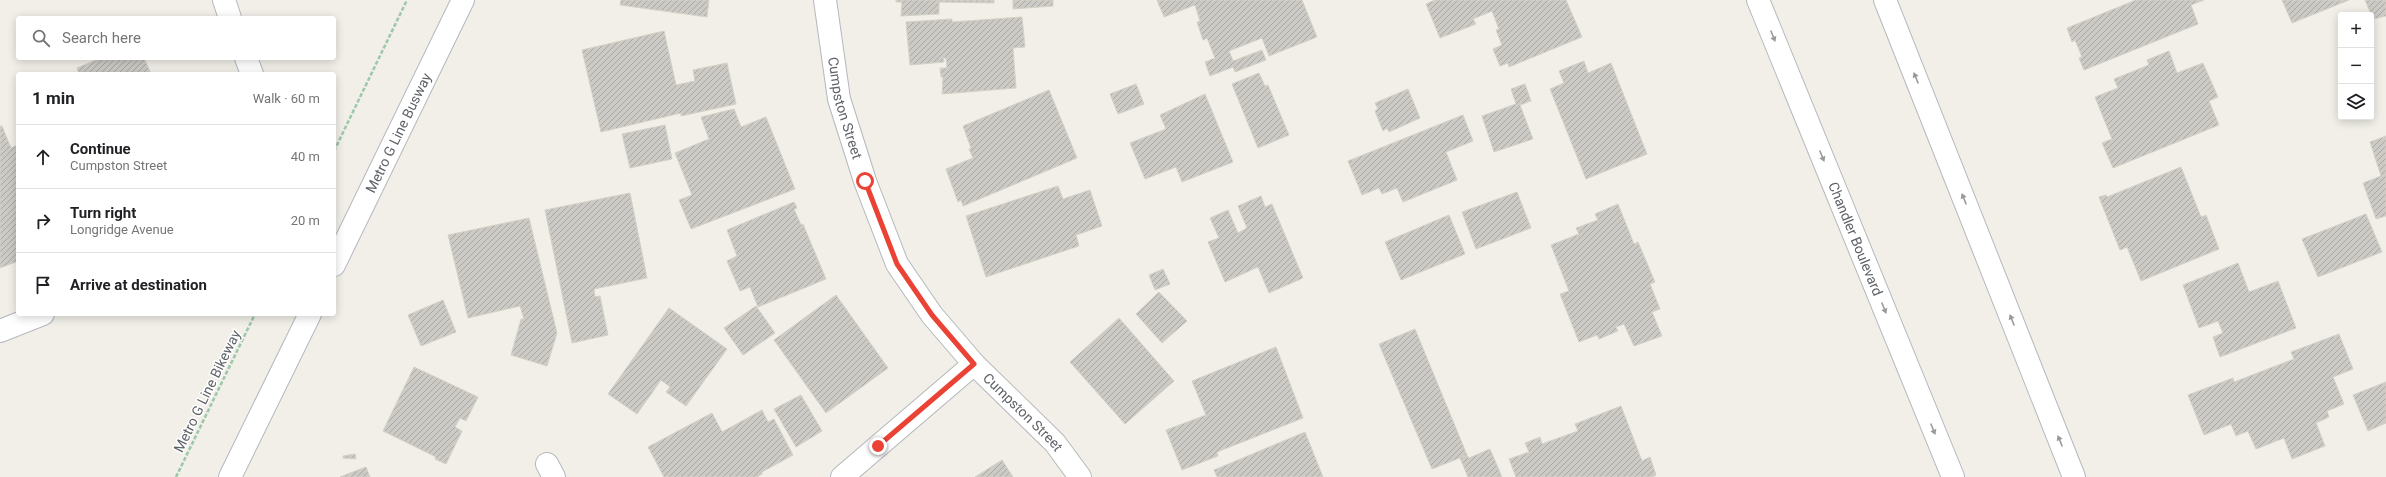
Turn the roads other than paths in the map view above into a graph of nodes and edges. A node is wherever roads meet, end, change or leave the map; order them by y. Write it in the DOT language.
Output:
graph roads {
  1 [pos="224,0"];
  2 [pos="463,0"];
  3 [pos="826,0"];
  4 [pos="1758,0"];
  5 [pos="1885,0"];
  6 [pos="229,16"];
  7 [pos="247,60"];
  8 [pos="251,72"];
  9 [pos="336,261"];
  10 [pos="38,316"];
  11 [pos="309,316"];
  12 [pos="0,331"];
  13 [pos="974,364"];
  14 [pos="230,477"];
  15 [pos="842,477"];
  16 [pos="1080,477"];
  17 [pos="1953,477"];
  18 [pos="2074,477"];
  1 -- 6 [label="street"];
  2 -- 9 [label="street, Metro G Line Busway"];
  3 -- 13 [label="street, Cumpston Street"];
  4 -- 17 [label="street, Chandler Boulevard, one-way"];
  18 -- 5 [label="street, one-way"];
  7 -- 8 [label="street"];
  10 -- 12 [label="street"];
  11 -- 14 [label="street"];
  13 -- 15 [label="street"];
  13 -- 16 [label="street, Cumpston Street"];
}
